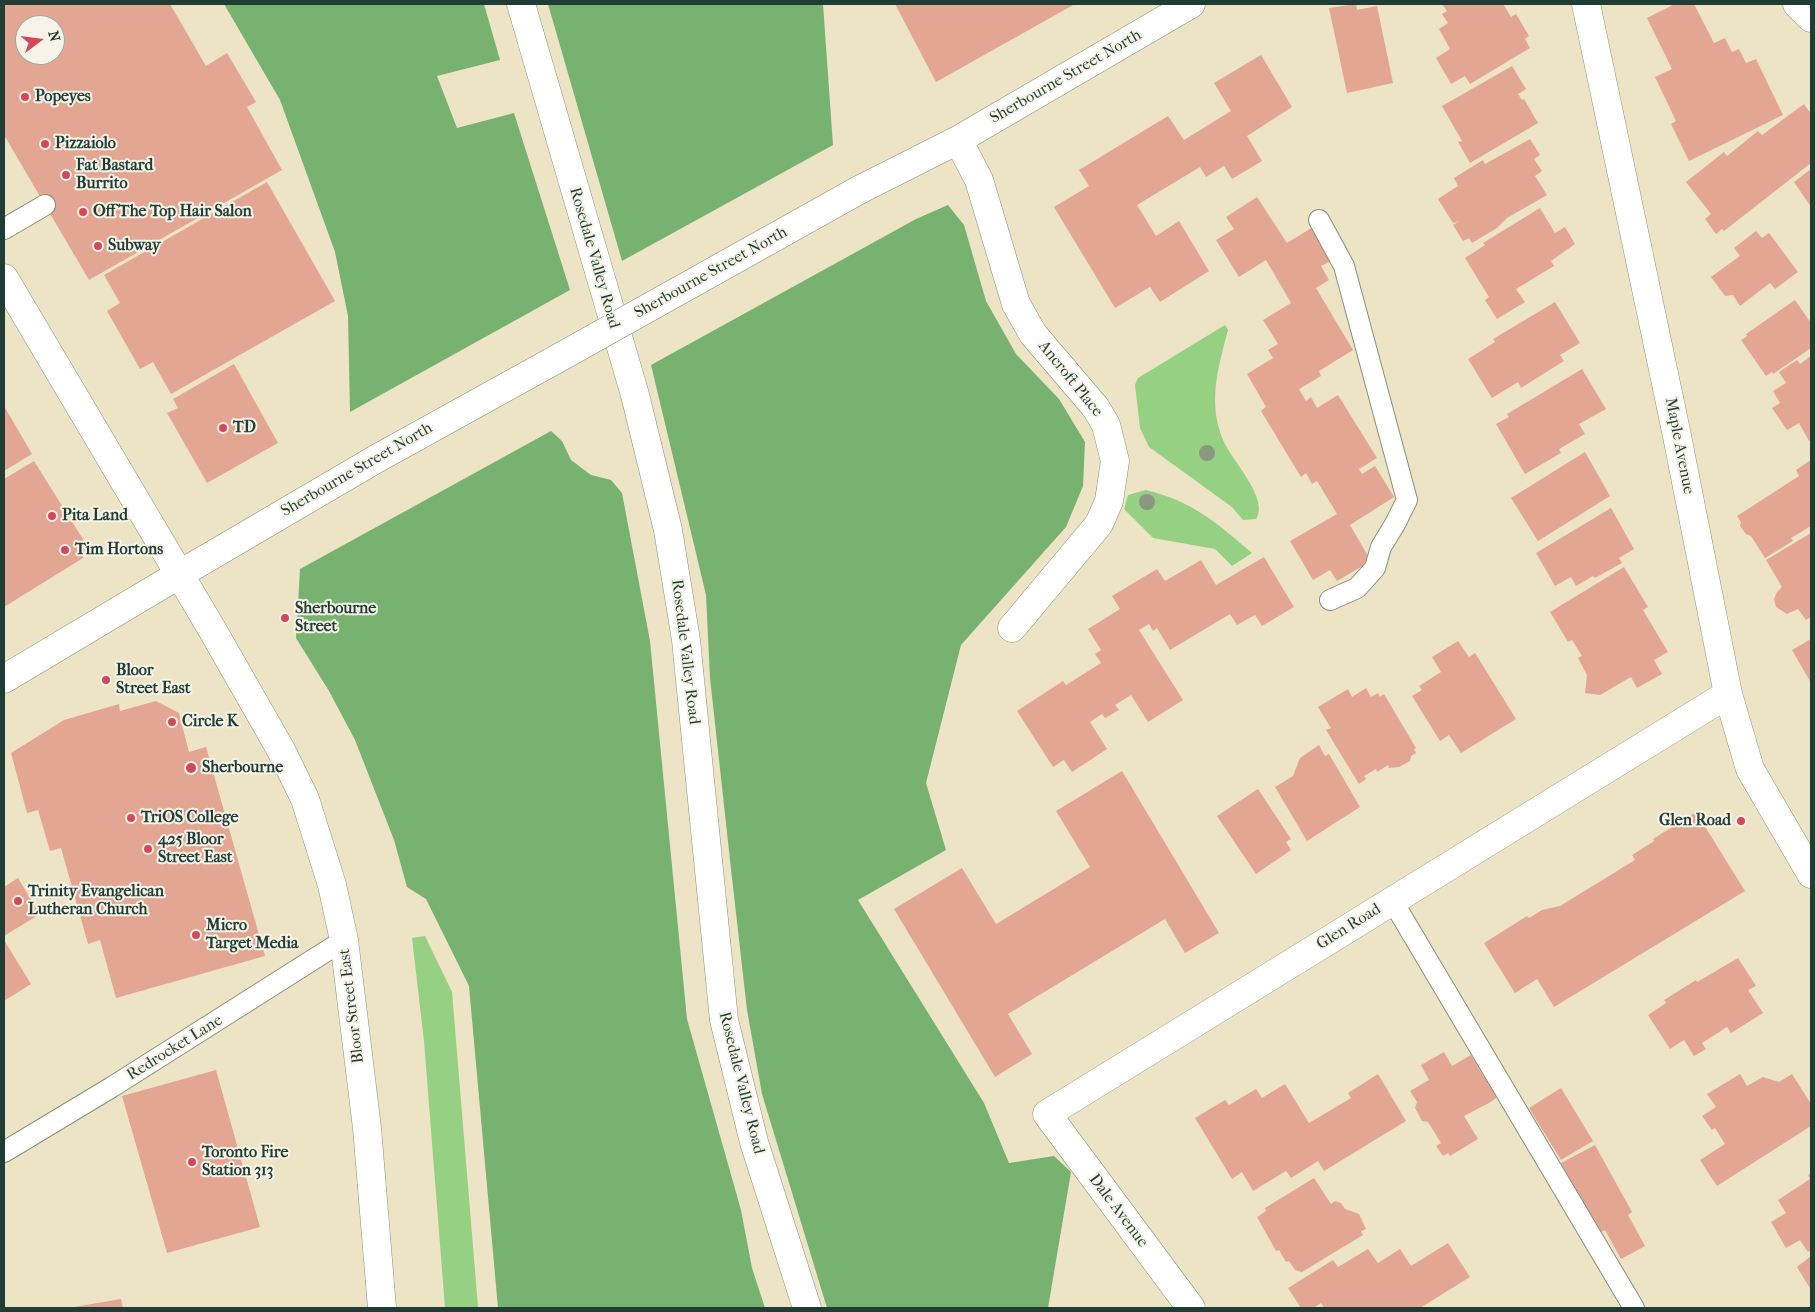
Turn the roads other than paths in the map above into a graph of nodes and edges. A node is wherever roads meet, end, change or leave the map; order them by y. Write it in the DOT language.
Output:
graph roads {
  1 [pos="521,4"];
  2 [pos="1192,4"];
  3 [pos="1586,4"];
  4 [pos="1798,4"];
  5 [pos="1811,18"];
  6 [pos="958,140"];
  7 [pos="45,205"];
  8 [pos="1319,220"];
  9 [pos="4,229"];
  10 [pos="4,278"];
  11 [pos="180,574"];
  12 [pos="1330,600"];
  13 [pos="1012,628"];
  14 [pos="4,680"];
  15 [pos="1728,694"];
  16 [pos="1811,874"];
  17 [pos="1392,900"];
  18 [pos="344,940"];
  19 [pos="1047,1114"];
  20 [pos="4,1152"];
  21 [pos="382,1308"];
  22 [pos="807,1308"];
  23 [pos="1191,1308"];
  24 [pos="1634,1308"];
  1 -- 22 [label="street, Rosedale Valley Road"];
  2 -- 6 [label="street, Sherbourne Street North"];
  3 -- 15 [label="street, Maple Avenue"];
  4 -- 5 [label="street"];
  6 -- 11 [label="street, Sherbourne Street North, bridge"];
  6 -- 13 [label="street, Ancroft Place"];
  7 -- 9 [label="lane"];
  8 -- 12 [label="lane"];
  10 -- 11 [label="street, Bloor Street East"];
  11 -- 14 [label="street"];
  11 -- 18 [label="street, Bloor Street East"];
  15 -- 16 [label="street, Maple Avenue"];
  15 -- 17 [label="street, Glen Road"];
  17 -- 19 [label="street, Glen Road"];
  17 -- 24 [label="lane"];
  18 -- 20 [label="lane, Redrocket Lane"];
  18 -- 21 [label="street, Bloor Street East"];
  19 -- 23 [label="street, Dale Avenue"];
}
